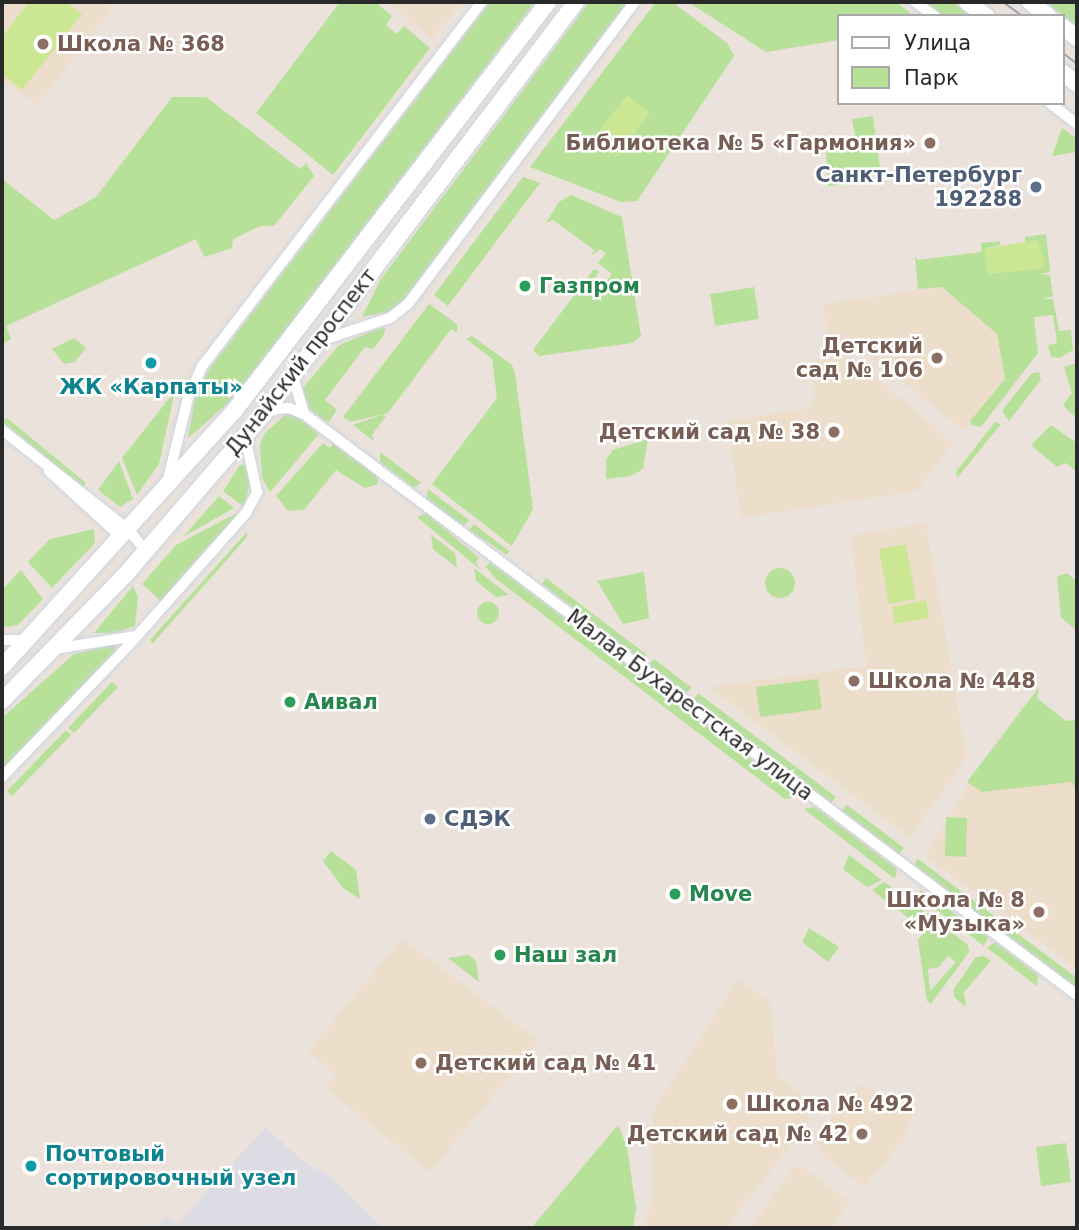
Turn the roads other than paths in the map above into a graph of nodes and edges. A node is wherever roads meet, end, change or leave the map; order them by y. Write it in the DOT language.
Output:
graph roads {
  1 [pos="482,2"];
  2 [pos="548,2"];
  3 [pos="576,2"];
  4 [pos="635,2"];
  5 [pos="915,2"];
  6 [pos="967,2"];
  7 [pos="1030,2"];
  8 [pos="931,14"];
  9 [pos="983,14"];
  10 [pos="1045,14"];
  11 [pos="1053,105"];
  12 [pos="1077,124"];
  13 [pos="323,340"];
  14 [pos="293,377"];
  15 [pos="267,410"];
  16 [pos="304,414"];
  17 [pos="2,430"];
  18 [pos="245,436"];
  19 [pos="166,487"];
  20 [pos="125,534"];
  21 [pos="146,552"];
  22 [pos="28,639"];
  23 [pos="2,640"];
  24 [pos="123,643"];
  25 [pos="53,649"];
  26 [pos="2,667"];
  27 [pos="2,701"];
  28 [pos="2,777"];
  29 [pos="1077,995"];
  1 -- 19 [label="street"];
  2 -- 19 [label="main road, Дунайский проспект"];
  3 -- 13 [label="main road, Дунайский проспект"];
  4 -- 13 [label="street"];
  5 -- 8 [label="street"];
  6 -- 9 [label="main road"];
  7 -- 10 [label="main road"];
  11 -- 12 [label="street"];
  13 -- 14 [label="main road, Дунайский проспект"];
  14 -- 15 [label="main road, Дунайский проспект"];
  14 -- 16 [label="street"];
  15 -- 16 [label="street, Малая Бухарестская улица"];
  15 -- 18 [label="main road, Дунайский проспект"];
  16 -- 29 [label="street, Малая Бухарестская улица"];
  17 -- 20 [label="street"];
  18 -- 21 [label="main road, Дунайский проспект"];
  18 -- 24 [label="street"];
  19 -- 20 [label="main road, Дунайский проспект"];
  20 -- 21 [label="main road"];
  20 -- 22 [label="main road, Дунайский проспект"];
  21 -- 25 [label="main road, Дунайский проспект"];
  22 -- 23 [label="street"];
  22 -- 26 [label="main road, Дунайский проспект"];
  24 -- 25 [label="street"];
  24 -- 28 [label="street"];
  25 -- 27 [label="main road, Дунайский проспект"];
}
